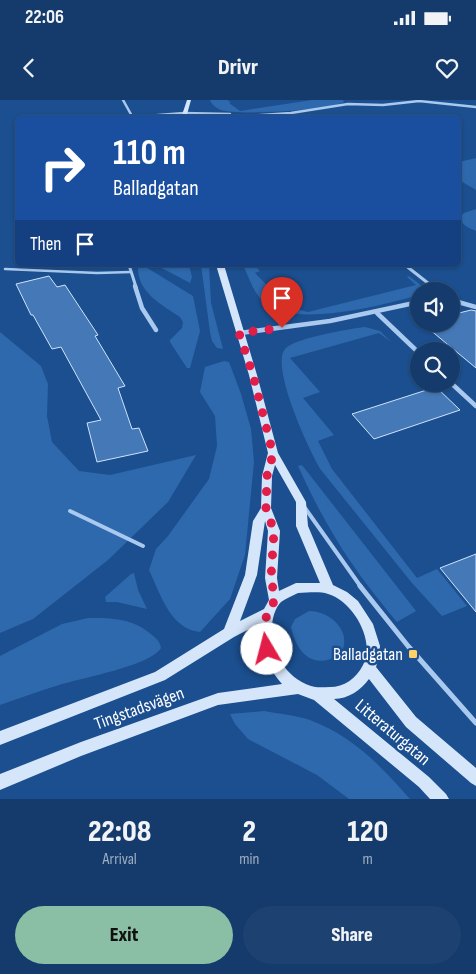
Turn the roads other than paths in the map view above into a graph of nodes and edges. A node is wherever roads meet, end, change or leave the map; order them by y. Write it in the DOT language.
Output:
graph roads {
  1 [pos="124,100"];
  2 [pos="189,100"];
  3 [pos="348,102"];
  4 [pos="476,108"];
  5 [pos="291,113"];
  6 [pos="132,115"];
  7 [pos="184,115"];
  8 [pos="238,115"];
  9 [pos="293,115"];
  10 [pos="130,267"];
  11 [pos="221,267"];
  12 [pos="408,267"];
  13 [pos="5,268"];
  14 [pos="131,272"];
  15 [pos="427,282"];
  16 [pos="460,303"];
  17 [pos="410,304"];
  18 [pos="476,307"];
  19 [pos="377,313"];
  20 [pos="156,330"];
  21 [pos="239,333"];
  22 [pos="410,345"];
  23 [pos="460,391"];
  24 [pos="476,406"];
  25 [pos="273,454"];
  26 [pos="301,502"];
  27 [pos="266,508"];
  28 [pos="70,511"];
  29 [pos="143,546"];
  30 [pos="328,588"];
  31 [pos="275,600"];
  32 [pos="266,614"];
  33 [pos="229,633"];
  34 [pos="370,669"];
  35 [pos="296,688"];
  36 [pos="319,696"];
  37 [pos="476,723"];
  38 [pos="0,738"];
  39 [pos="476,778"];
  40 [pos="0,782"];
  41 [pos="441,799"];
  1 -- 6 [label="street"];
  2 -- 7 [label="street"];
  3 -- 4 [label="street"];
  3 -- 5 [label="street"];
  5 -- 8 [label="street"];
  5 -- 9 [label="street"];
  7 -- 8 [label="street"];
  10 -- 14 [label="street"];
  11 -- 21 [label="street"];
  12 -- 15 [label="street"];
  13 -- 14 [label="lane"];
  14 -- 20 [label="street"];
  16 -- 18 [label="street"];
  17 -- 19 [label="street"];
  19 -- 21 [label="street"];
  19 -- 22 [label="street"];
  21 -- 25 [label="street"];
  23 -- 24 [label="street"];
  25 -- 26 [label="street"];
  25 -- 27 [label="street"];
  26 -- 30 [label="street"];
  26 -- 37 [label="lane"];
  27 -- 31 [label="street"];
  27 -- 33 [label="street"];
  28 -- 29 [label="lane"];
  30 -- 31 [label="street, Litteraturgatan"];
  30 -- 34 [label="street"];
  31 -- 32 [label="street, Litteraturgatan"];
  32 -- 33 [label="street, Tingstadsvägen"];
  32 -- 35 [label="street, Litteraturgatan"];
  33 -- 38 [label="street, Tingstadsvägen"];
  34 -- 36 [label="street, Litteraturgatan"];
  34 -- 39 [label="street, Litteraturgatan"];
  35 -- 36 [label="street, Litteraturgatan"];
  35 -- 40 [label="street, Tingstadsvägen"];
  36 -- 41 [label="street, Litteraturgatan"];
}
